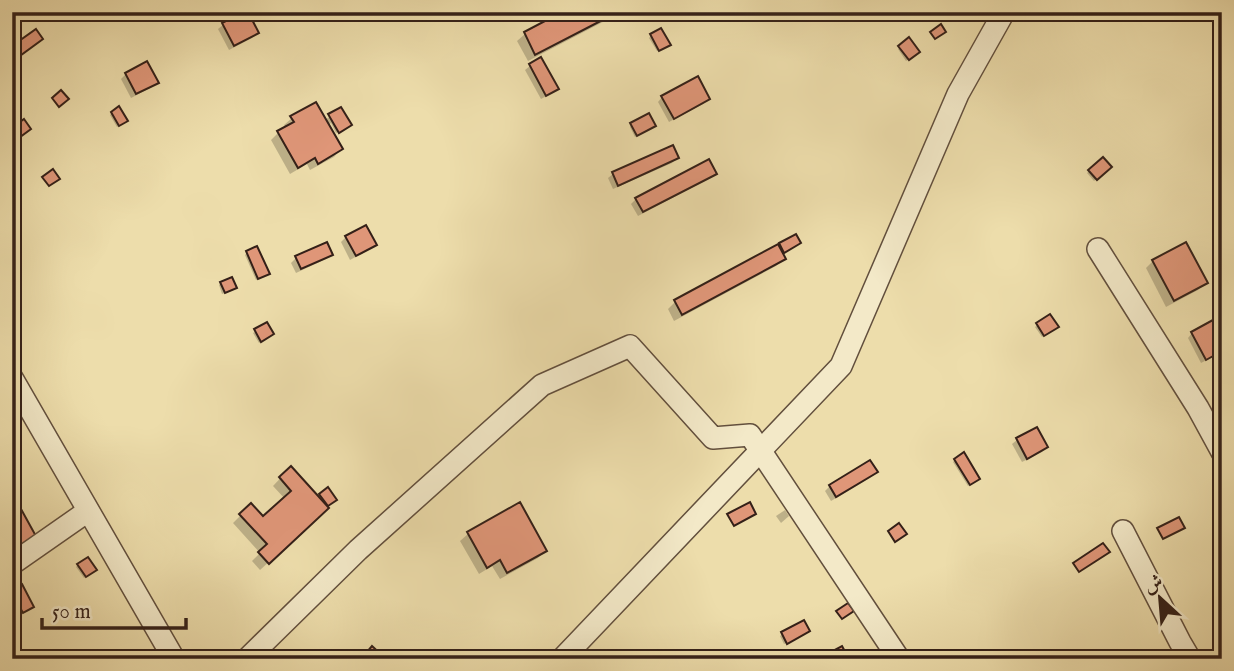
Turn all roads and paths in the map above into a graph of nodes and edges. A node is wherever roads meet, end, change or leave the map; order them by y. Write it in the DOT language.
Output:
graph roads {
  1 [pos="1004,12"];
  2 [pos="1098,249"];
  3 [pos="14,386"];
  4 [pos="760,452"];
  5 [pos="1222,452"];
  6 [pos="88,510"];
  7 [pos="1123,531"];
  8 [pos="12,564"];
  9 [pos="174,659"];
  10 [pos="247,659"];
  11 [pos="562,659"];
  12 [pos="899,659"];
  13 [pos="1190,659"];
  1 -- 4 [label="street"];
  2 -- 5 [label="street"];
  3 -- 6 [label="street"];
  4 -- 10 [label="street"];
  4 -- 11 [label="street"];
  4 -- 12 [label="street"];
  6 -- 8 [label="street"];
  6 -- 9 [label="street"];
  7 -- 13 [label="street"];
}
